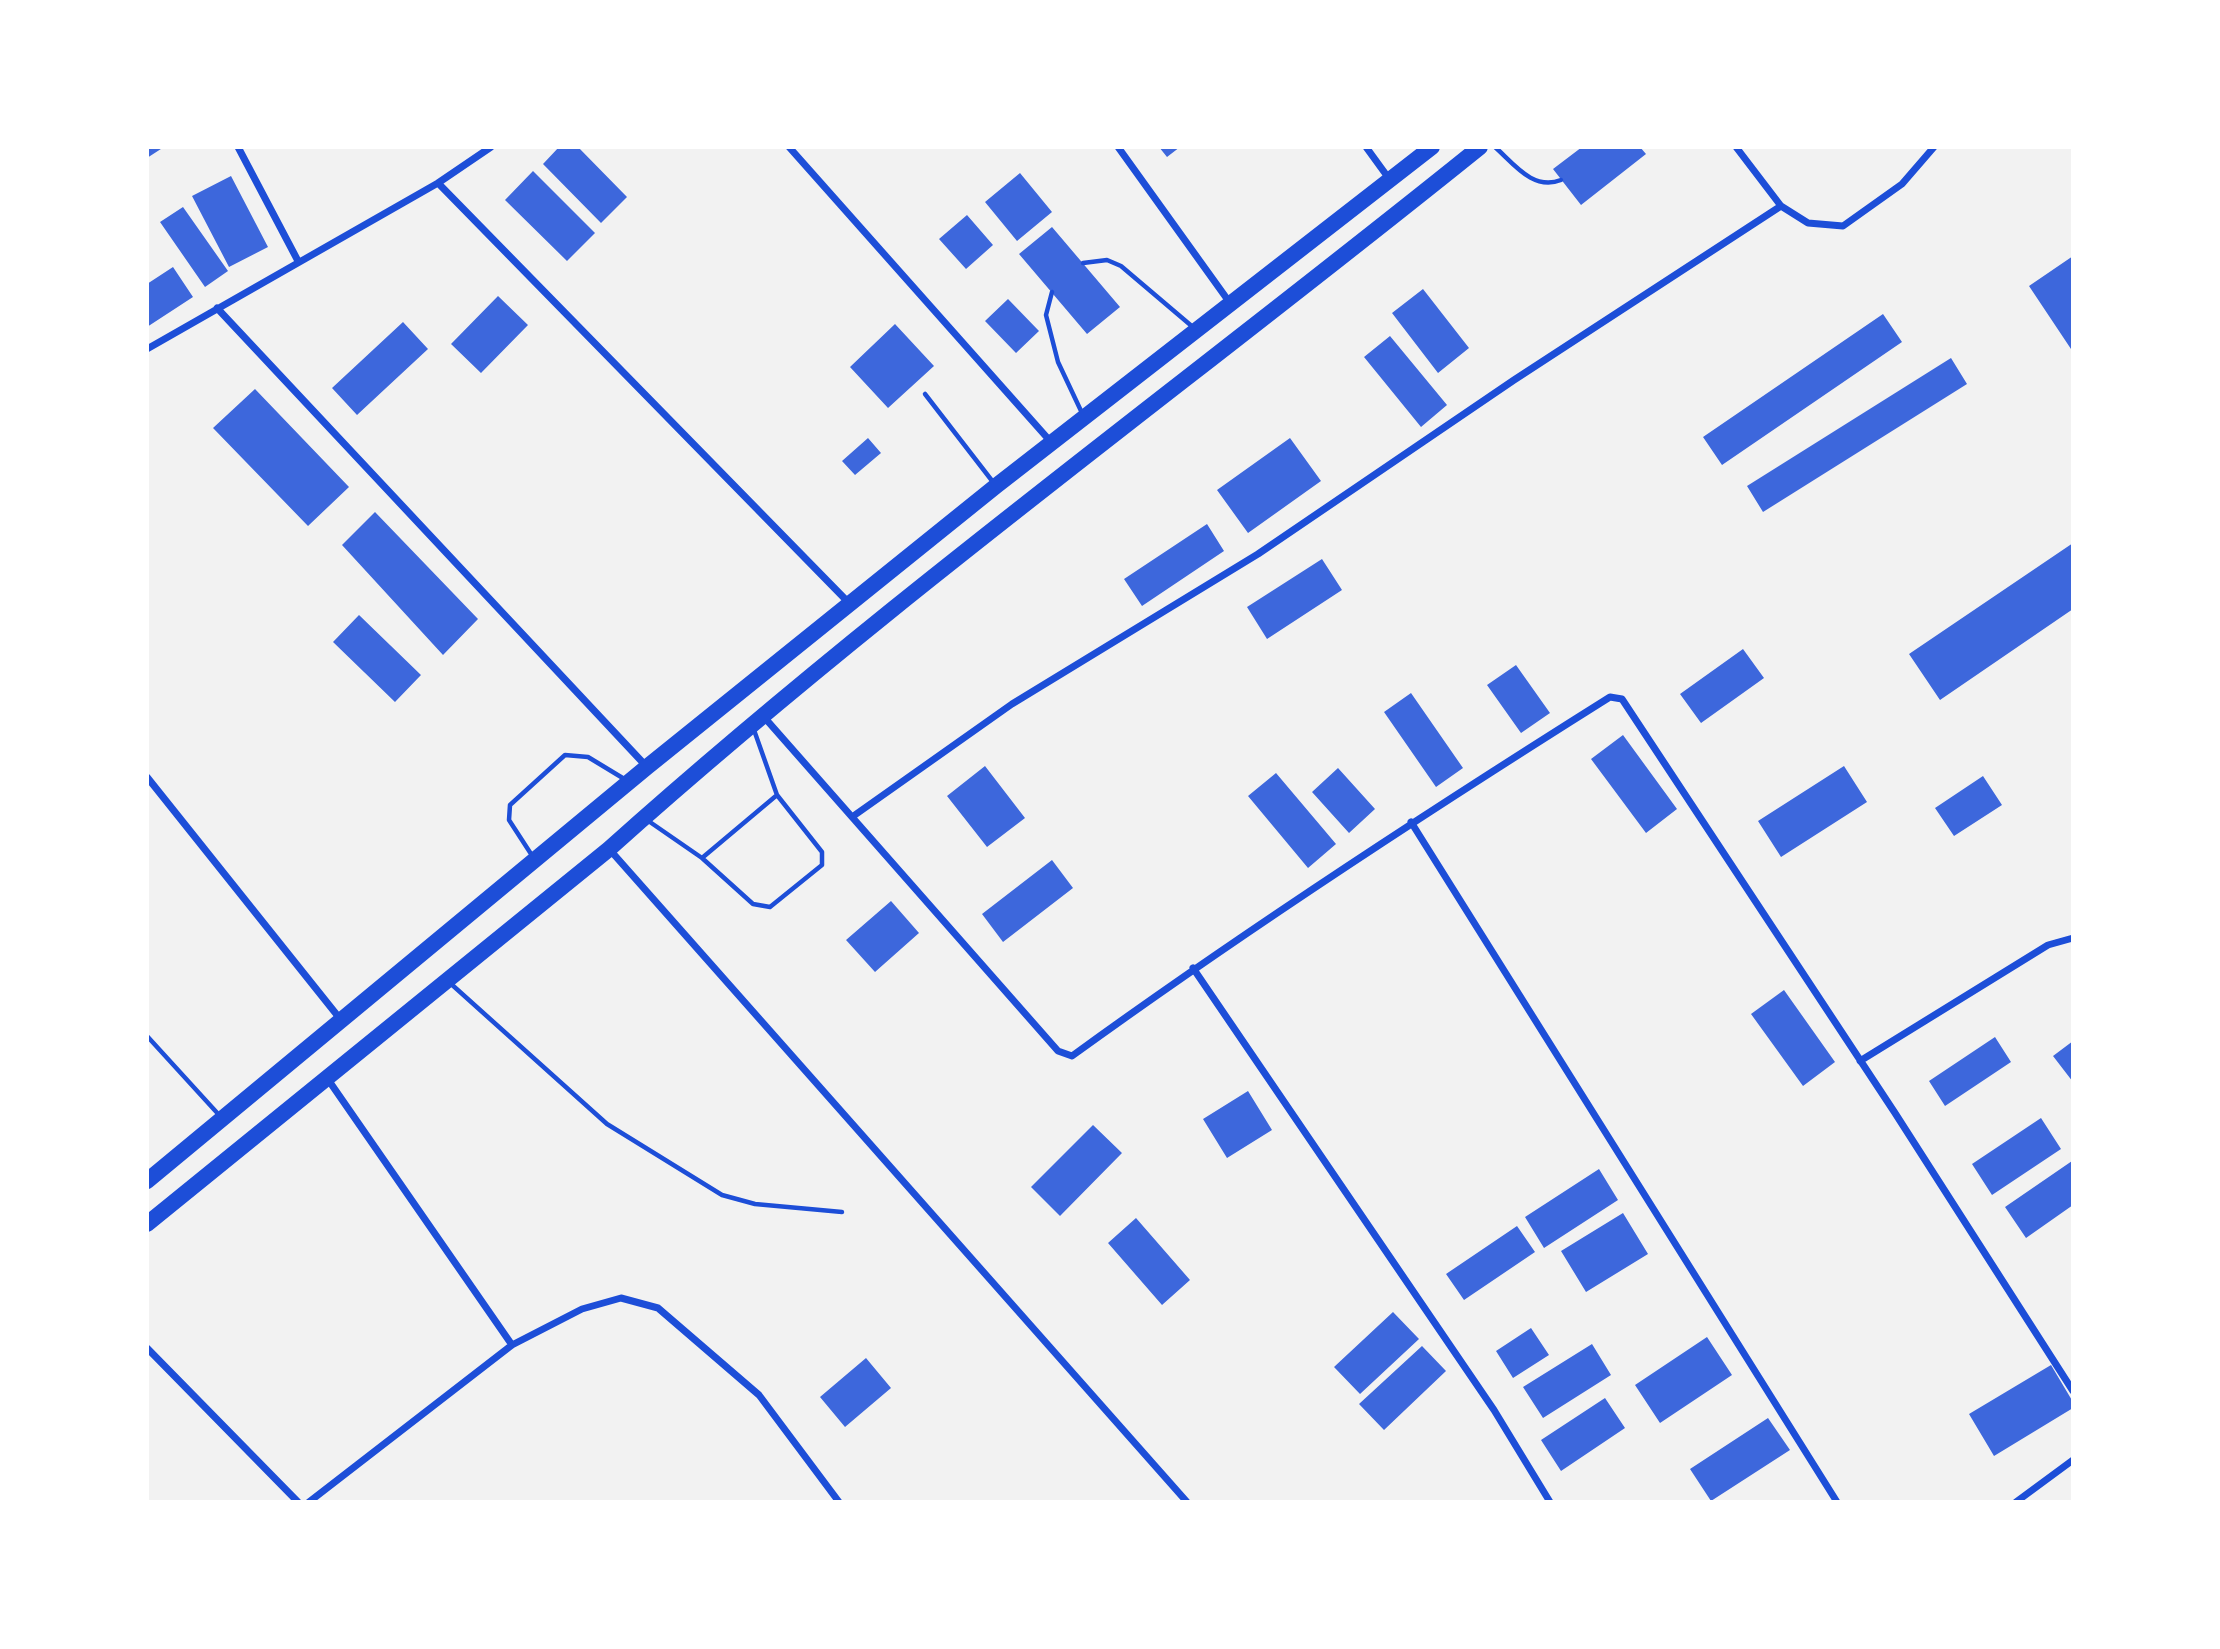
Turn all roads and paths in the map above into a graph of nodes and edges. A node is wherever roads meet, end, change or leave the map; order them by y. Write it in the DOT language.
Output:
graph roads {
  1 [pos="238,147"];
  2 [pos="491,147"];
  3 [pos="789,147"];
  4 [pos="1118,147"];
  5 [pos="1366,147"];
  6 [pos="1432,147"];
  7 [pos="1480,147"];
  8 [pos="1495,147"];
  9 [pos="1736,147"];
  10 [pos="1934,147"];
  11 [pos="1561,180"];
  12 [pos="1391,181"];
  13 [pos="438,183"];
  14 [pos="1781,206"];
  15 [pos="298,261"];
  16 [pos="1083,263"];
  17 [pos="1052,292"];
  18 [pos="1231,305"];
  19 [pos="217,308"];
  20 [pos="1196,330"];
  21 [pos="147,349"];
  22 [pos="925,394"];
  23 [pos="1083,417"];
  24 [pos="1052,443"];
  25 [pos="996,486"];
  26 [pos="851,605"];
  27 [pos="758,721"];
  28 [pos="648,767"];
  29 [pos="147,777"];
  30 [pos="629,782"];
  31 [pos="776,795"];
  32 [pos="852,817"];
  33 [pos="644,818"];
  34 [pos="1411,822"];
  35 [pos="609,849"];
  36 [pos="702,858"];
  37 [pos="536,860"];
  38 [pos="2073,938"];
  39 [pos="1193,968"];
  40 [pos="446,981"];
  41 [pos="342,1021"];
  42 [pos="147,1036"];
  43 [pos="1860,1061"];
  44 [pos="327,1078"];
  45 [pos="223,1119"];
  46 [pos="147,1181"];
  47 [pos="842,1212"];
  48 [pos="147,1224"];
  49 [pos="512,1345"];
  50 [pos="147,1348"];
  51 [pos="2073,1391"];
  52 [pos="2073,1460"];
  53 [pos="298,1502"];
  54 [pos="309,1502"];
  55 [pos="839,1502"];
  56 [pos="1187,1502"];
  57 [pos="1549,1502"];
  58 [pos="1837,1502"];
  59 [pos="2016,1502"];
  1 -- 15 [label="street"];
  2 -- 13 [label="street"];
  3 -- 24 [label="street"];
  4 -- 18 [label="street"];
  5 -- 12 [label="street"];
  6 -- 12 [label="highway"];
  7 -- 27 [label="highway"];
  8 -- 11 [label="lane"];
  9 -- 14 [label="street"];
  10 -- 14 [label="street"];
  12 -- 18 [label="highway"];
  13 -- 15 [label="street"];
  13 -- 26 [label="street"];
  14 -- 32 [label="street"];
  15 -- 19 [label="street"];
  16 -- 20 [label="lane"];
  17 -- 23 [label="lane"];
  18 -- 20 [label="highway"];
  19 -- 21 [label="street"];
  19 -- 28 [label="street"];
  20 -- 23 [label="highway"];
  22 -- 25 [label="lane"];
  23 -- 24 [label="highway"];
  24 -- 25 [label="highway"];
  25 -- 26 [label="highway"];
  26 -- 28 [label="highway"];
  27 -- 31 [label="lane"];
  27 -- 32 [label="street"];
  27 -- 33 [label="highway"];
  28 -- 30 [label="highway"];
  29 -- 41 [label="street"];
  30 -- 37 [label="highway"];
  30 -- 37 [label="lane"];
  31 -- 36 [label="lane"];
  31 -- 36 [label="lane"];
  32 -- 39 [label="street"];
  33 -- 35 [label="highway"];
  33 -- 36 [label="lane"];
  34 -- 39 [label="street"];
  34 -- 43 [label="street"];
  34 -- 58 [label="street"];
  35 -- 40 [label="highway"];
  35 -- 56 [label="street"];
  37 -- 41 [label="highway"];
  38 -- 43 [label="street"];
  39 -- 57 [label="street"];
  40 -- 44 [label="highway"];
  40 -- 47 [label="lane"];
  41 -- 45 [label="highway"];
  42 -- 45 [label="lane"];
  43 -- 51 [label="street"];
  44 -- 48 [label="highway"];
  44 -- 49 [label="street"];
  45 -- 46 [label="highway"];
  49 -- 54 [label="street"];
  49 -- 55 [label="street"];
  50 -- 53 [label="street"];
  52 -- 59 [label="street"];
}
